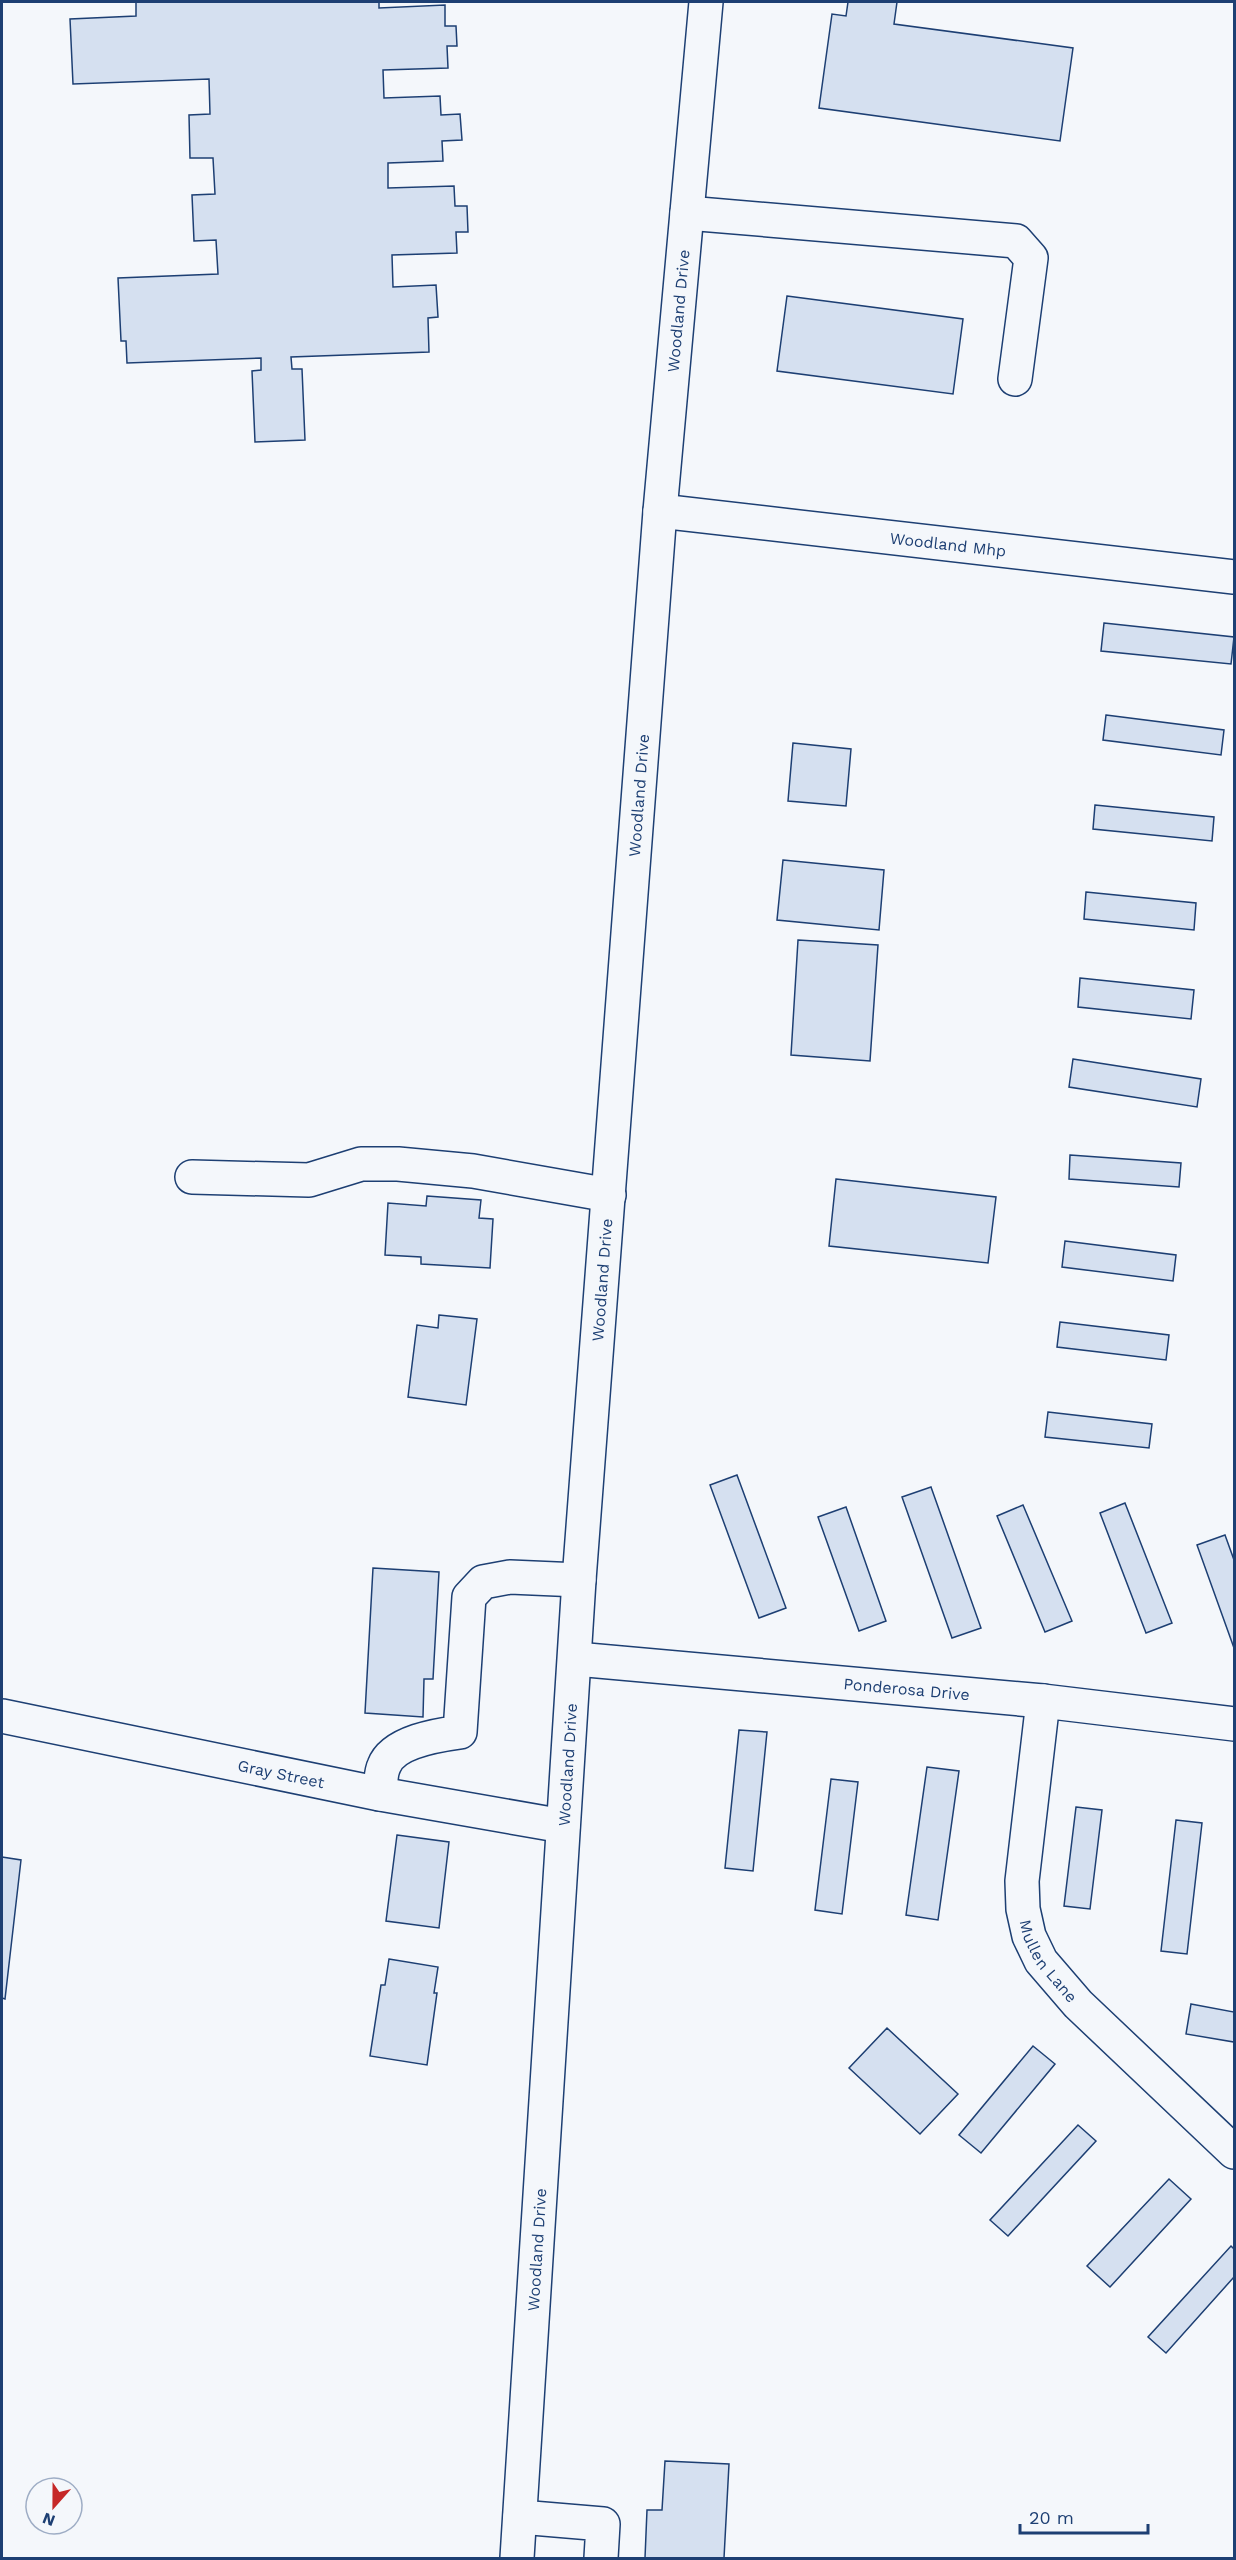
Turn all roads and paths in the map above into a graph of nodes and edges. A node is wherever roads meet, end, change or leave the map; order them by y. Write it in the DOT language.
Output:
graph roads {
  1 [pos="706,2"];
  2 [pos="687,213"];
  3 [pos="1015,379"];
  4 [pos="660,511"];
  5 [pos="1234,577"];
  6 [pos="192,1177"];
  7 [pos="609,1195"];
  8 [pos="579,1580"];
  9 [pos="576,1659"];
  10 [pos="1043,1701"];
  11 [pos="2,1716"];
  12 [pos="1234,1724"];
  13 [pos="380,1794"];
  14 [pos="563,1826"];
  15 [pos="1234,2152"];
  16 [pos="520,2517"];
  17 [pos="517,2559"];
  18 [pos="601,2559"];
  1 -- 2 [label="street, Woodland Drive"];
  2 -- 3 [label="street"];
  2 -- 4 [label="street, Woodland Drive"];
  4 -- 5 [label="street, Woodland Mhp"];
  4 -- 7 [label="street, Woodland Drive"];
  6 -- 7 [label="street"];
  7 -- 8 [label="street, Woodland Drive"];
  8 -- 9 [label="street, Woodland Drive"];
  8 -- 13 [label="street"];
  9 -- 10 [label="street, Ponderosa Drive"];
  9 -- 14 [label="street, Woodland Drive"];
  10 -- 12 [label="street, Ponderosa Drive"];
  10 -- 15 [label="street, Mullen Lane"];
  11 -- 13 [label="street, Gray Street"];
  13 -- 14 [label="street, Gray Street"];
  14 -- 16 [label="street, Woodland Drive"];
  16 -- 17 [label="street, Woodland Drive"];
  16 -- 18 [label="street"];
}
